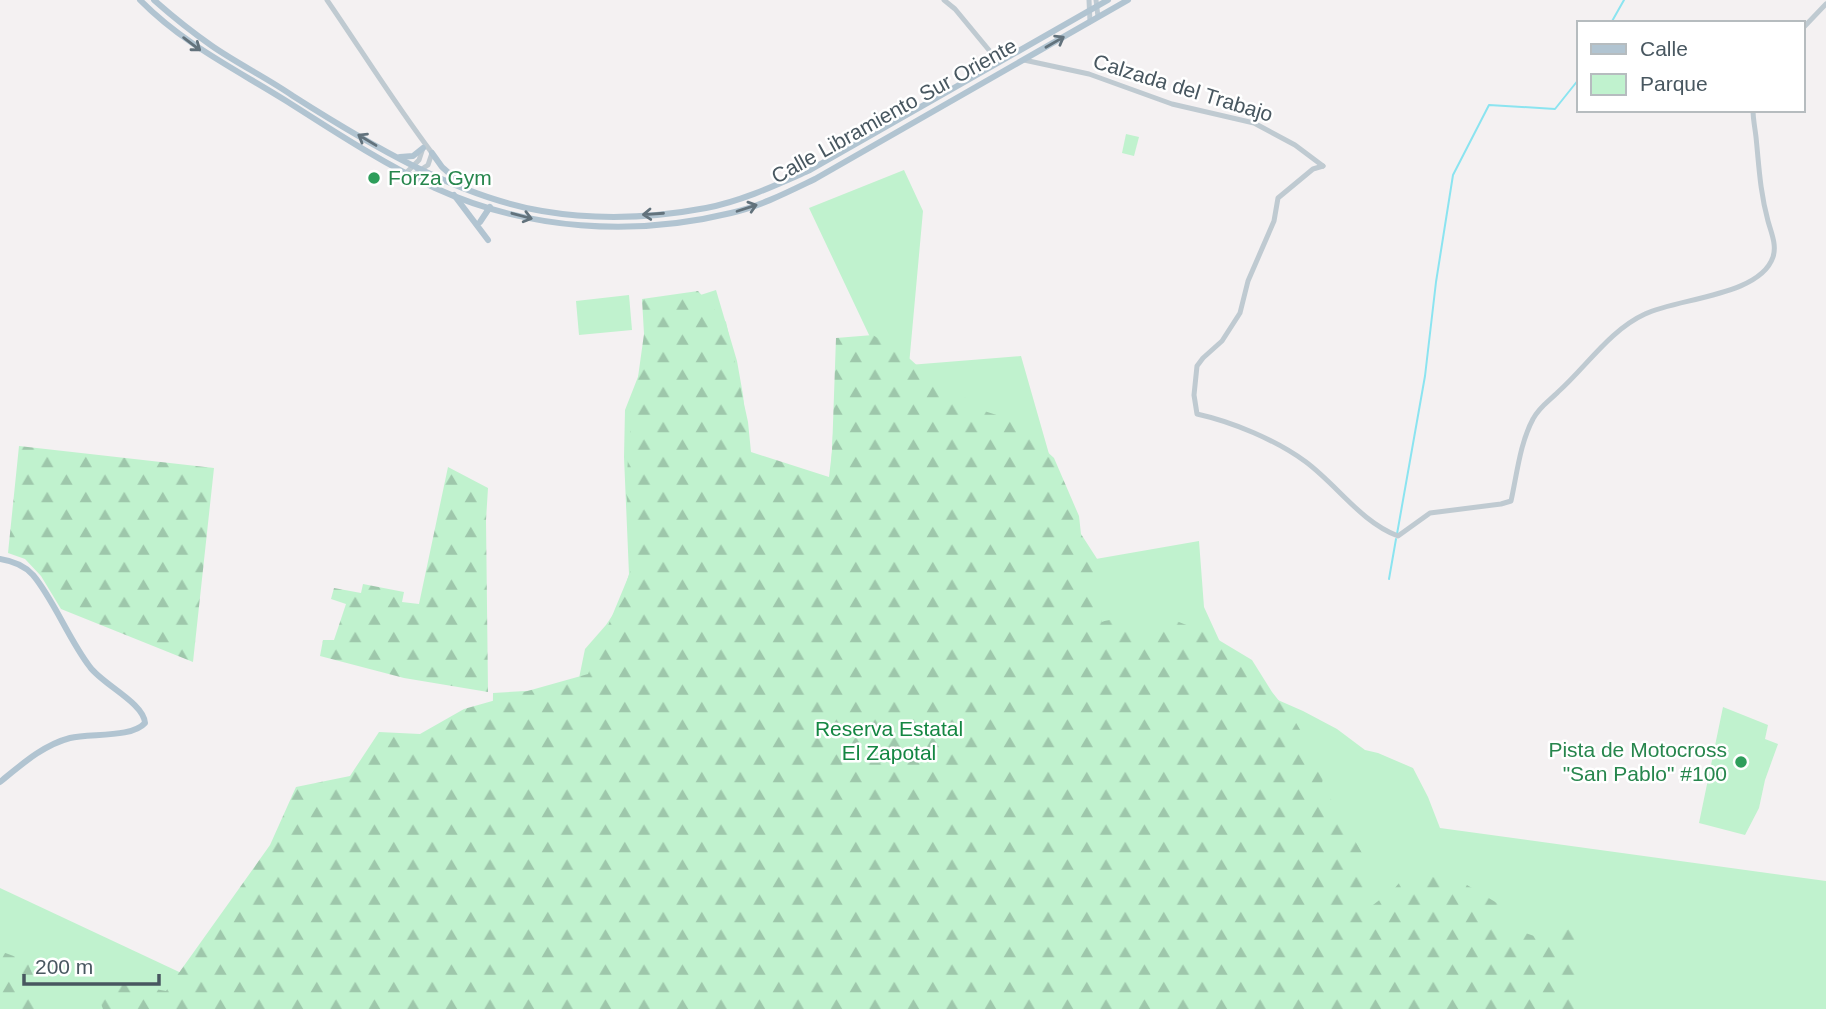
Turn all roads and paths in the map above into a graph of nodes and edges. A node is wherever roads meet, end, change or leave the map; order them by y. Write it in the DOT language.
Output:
graph roads {
  1 [pos="140,0"];
  2 [pos="154,0"];
  3 [pos="327,0"];
  4 [pos="944,0"];
  5 [pos="1089,0"];
  6 [pos="1108,0"];
  7 [pos="1128,0"];
  8 [pos="1096,4"];
  9 [pos="1826,4"];
  10 [pos="1088,11"];
  11 [pos="1098,17"];
  12 [pos="1090,22"];
  13 [pos="1805,26"];
  14 [pos="1024,60"];
  15 [pos="998,61"];
  16 [pos="1753,112"];
  17 [pos="423,145"];
  18 [pos="432,153"];
  19 [pos="394,156"];
  20 [pos="415,165"];
  21 [pos="423,169"];
  22 [pos="408,174"];
  23 [pos="469,189"];
  24 [pos="454,195"];
  25 [pos="490,207"];
  26 [pos="480,222"];
  27 [pos="488,240"];
  28 [pos="0,559"];
  29 [pos="0,782"];
  1 -- 22 [label="main road, Calle Libramiento Sur Oriente, one-way"];
  19 -- 2 [label="main road, Calle Libramiento Sur Oriente, one-way"];
  3 -- 17 [label="street"];
  4 -- 15 [label="street"];
  5 -- 10 [label="main road"];
  6 -- 8 [label="main road, Calle Libramiento Sur Oriente"];
  7 -- 11 [label="main road, Calle Libramiento Sur Oriente"];
  8 -- 10 [label="main road, Calle Libramiento Sur Oriente"];
  8 -- 11 [label="main road"];
  9 -- 13 [label="street"];
  10 -- 12 [label="main road"];
  10 -- 15 [label="main road, Calle Libramiento Sur Oriente"];
  11 -- 12 [label="main road, Calle Libramiento Sur Oriente"];
  14 -- 12 [label="main road, Calle Libramiento Sur Oriente, one-way"];
  14 -- 16 [label="street, Calzada del Trabajo"];
  25 -- 14 [label="main road, Calle Libramiento Sur Oriente, one-way"];
  15 -- 23 [label="main road, Calle Libramiento Sur Oriente, one-way"];
  17 -- 18 [label="street"];
  17 -- 19 [label="main road"];
  17 -- 20 [label="street"];
  18 -- 21 [label="street"];
  18 -- 23 [label="main road"];
  19 -- 20 [label="main road, Calle Libramiento Sur Oriente"];
  20 -- 21 [label="main road, Calle Libramiento Sur Oriente"];
  20 -- 22 [label="street"];
  21 -- 22 [label="street"];
  21 -- 23 [label="main road, Calle Libramiento Sur Oriente"];
  22 -- 24 [label="main road, Calle Libramiento Sur Oriente"];
  24 -- 25 [label="main road, Calle Libramiento Sur Oriente"];
  24 -- 27 [label="main road"];
  25 -- 26 [label="main road"];
  28 -- 29 [label="main road"];
}
